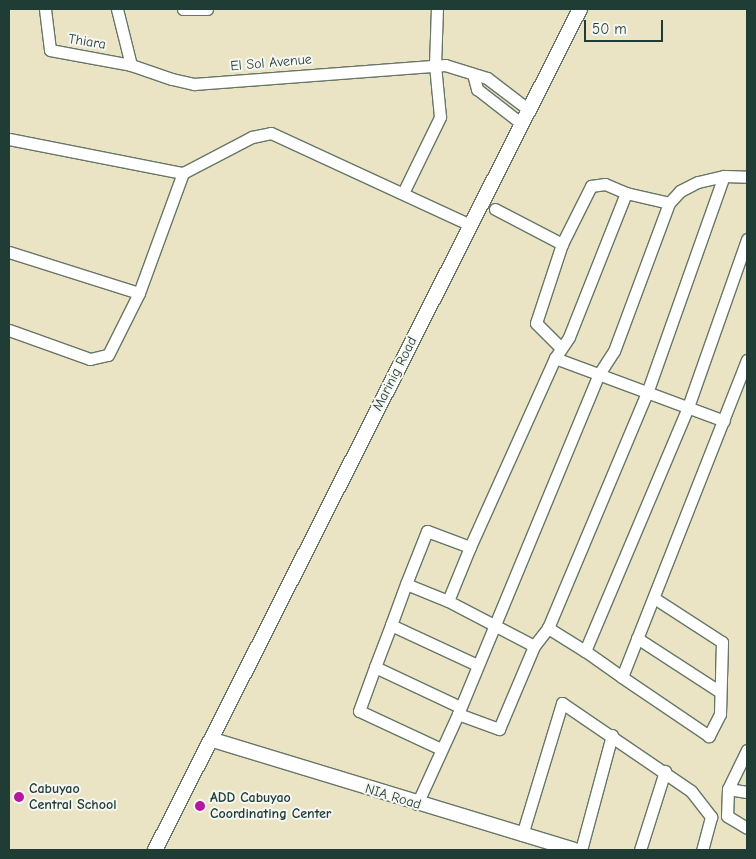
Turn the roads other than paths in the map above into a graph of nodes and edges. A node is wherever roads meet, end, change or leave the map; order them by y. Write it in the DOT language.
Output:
graph roads {
  1 [pos="45,9"];
  2 [pos="117,9"];
  3 [pos="183,9"];
  4 [pos="207,9"];
  5 [pos="437,9"];
  6 [pos="580,9"];
  7 [pos="131,65"];
  8 [pos="435,65"];
  9 [pos="473,74"];
  10 [pos="529,110"];
  11 [pos="522,124"];
  12 [pos="9,139"];
  13 [pos="183,173"];
  14 [pos="724,176"];
  15 [pos="747,177"];
  16 [pos="404,193"];
  17 [pos="626,193"];
  18 [pos="669,203"];
  19 [pos="495,209"];
  20 [pos="470,225"];
  21 [pos="747,239"];
  22 [pos="562,244"];
  23 [pos="9,252"];
  24 [pos="140,293"];
  25 [pos="9,330"];
  26 [pos="561,348"];
  27 [pos="555,358"];
  28 [pos="747,360"];
  29 [pos="599,374"];
  30 [pos="647,393"];
  31 [pos="688,407"];
  32 [pos="724,421"];
  33 [pos="470,547"];
  34 [pos="406,584"];
  35 [pos="654,598"];
  36 [pos="448,601"];
  37 [pos="495,624"];
  38 [pos="391,625"];
  39 [pos="548,628"];
  40 [pos="637,638"];
  41 [pos="534,646"];
  42 [pos="585,651"];
  43 [pos="477,665"];
  44 [pos="375,667"];
  45 [pos="622,676"];
  46 [pos="720,692"];
  47 [pos="459,710"];
  48 [pos="612,736"];
  49 [pos="213,740"];
  50 [pos="441,749"];
  51 [pos="747,752"];
  52 [pos="665,771"];
  53 [pos="728,790"];
  54 [pos="747,792"];
  55 [pos="417,804"];
  56 [pos="747,828"];
  57 [pos="522,835"];
  58 [pos="155,850"];
  59 [pos="574,850"];
  60 [pos="581,850"];
  61 [pos="640,850"];
  62 [pos="702,850"];
  1 -- 7 [label="street, Thiara"];
  2 -- 7 [label="street"];
  3 -- 4 [label="street"];
  5 -- 8 [label="street"];
  6 -- 10 [label="street, Marinig Road"];
  7 -- 8 [label="street, El Sol Avenue"];
  8 -- 9 [label="street, El Sol Avenue"];
  8 -- 16 [label="street"];
  9 -- 10 [label="street, El Sol Avenue"];
  9 -- 11 [label="street"];
  10 -- 11 [label="street, Marinig Road"];
  11 -- 20 [label="street, Marinig Road"];
  12 -- 13 [label="street"];
  13 -- 16 [label="street"];
  13 -- 24 [label="street"];
  14 -- 15 [label="street"];
  14 -- 18 [label="street"];
  14 -- 30 [label="street"];
  16 -- 20 [label="street"];
  17 -- 18 [label="street"];
  17 -- 22 [label="street"];
  17 -- 26 [label="street"];
  18 -- 29 [label="street"];
  19 -- 22 [label="street"];
  20 -- 49 [label="street, Marinig Road"];
  21 -- 31 [label="street"];
  22 -- 26 [label="street"];
  23 -- 24 [label="street"];
  24 -- 25 [label="street"];
  26 -- 27 [label="street"];
  27 -- 29 [label="street"];
  27 -- 33 [label="street"];
  28 -- 32 [label="street"];
  29 -- 30 [label="street"];
  29 -- 37 [label="street"];
  30 -- 31 [label="street"];
  30 -- 39 [label="street"];
  31 -- 32 [label="street"];
  31 -- 42 [label="street"];
  32 -- 35 [label="street"];
  33 -- 34 [label="street"];
  33 -- 36 [label="street"];
  34 -- 36 [label="street"];
  34 -- 38 [label="street"];
  35 -- 40 [label="street"];
  35 -- 46 [label="street"];
  36 -- 37 [label="street"];
  37 -- 41 [label="street"];
  37 -- 43 [label="street"];
  38 -- 43 [label="street"];
  38 -- 44 [label="street"];
  39 -- 41 [label="street"];
  39 -- 42 [label="street"];
  40 -- 45 [label="street"];
  40 -- 46 [label="street"];
  41 -- 47 [label="street"];
  42 -- 45 [label="street"];
  43 -- 47 [label="street"];
  44 -- 47 [label="street"];
  44 -- 50 [label="street"];
  45 -- 46 [label="street"];
  47 -- 50 [label="street"];
  48 -- 52 [label="street"];
  48 -- 57 [label="street"];
  48 -- 60 [label="street"];
  49 -- 55 [label="street, NIA Road"];
  49 -- 58 [label="street, Marinig Road"];
  50 -- 55 [label="street"];
  51 -- 53 [label="street"];
  52 -- 61 [label="street"];
  52 -- 62 [label="street"];
  53 -- 54 [label="street"];
  53 -- 56 [label="street"];
  55 -- 57 [label="street, NIA Road"];
  57 -- 59 [label="street, NIA Road"];
}
